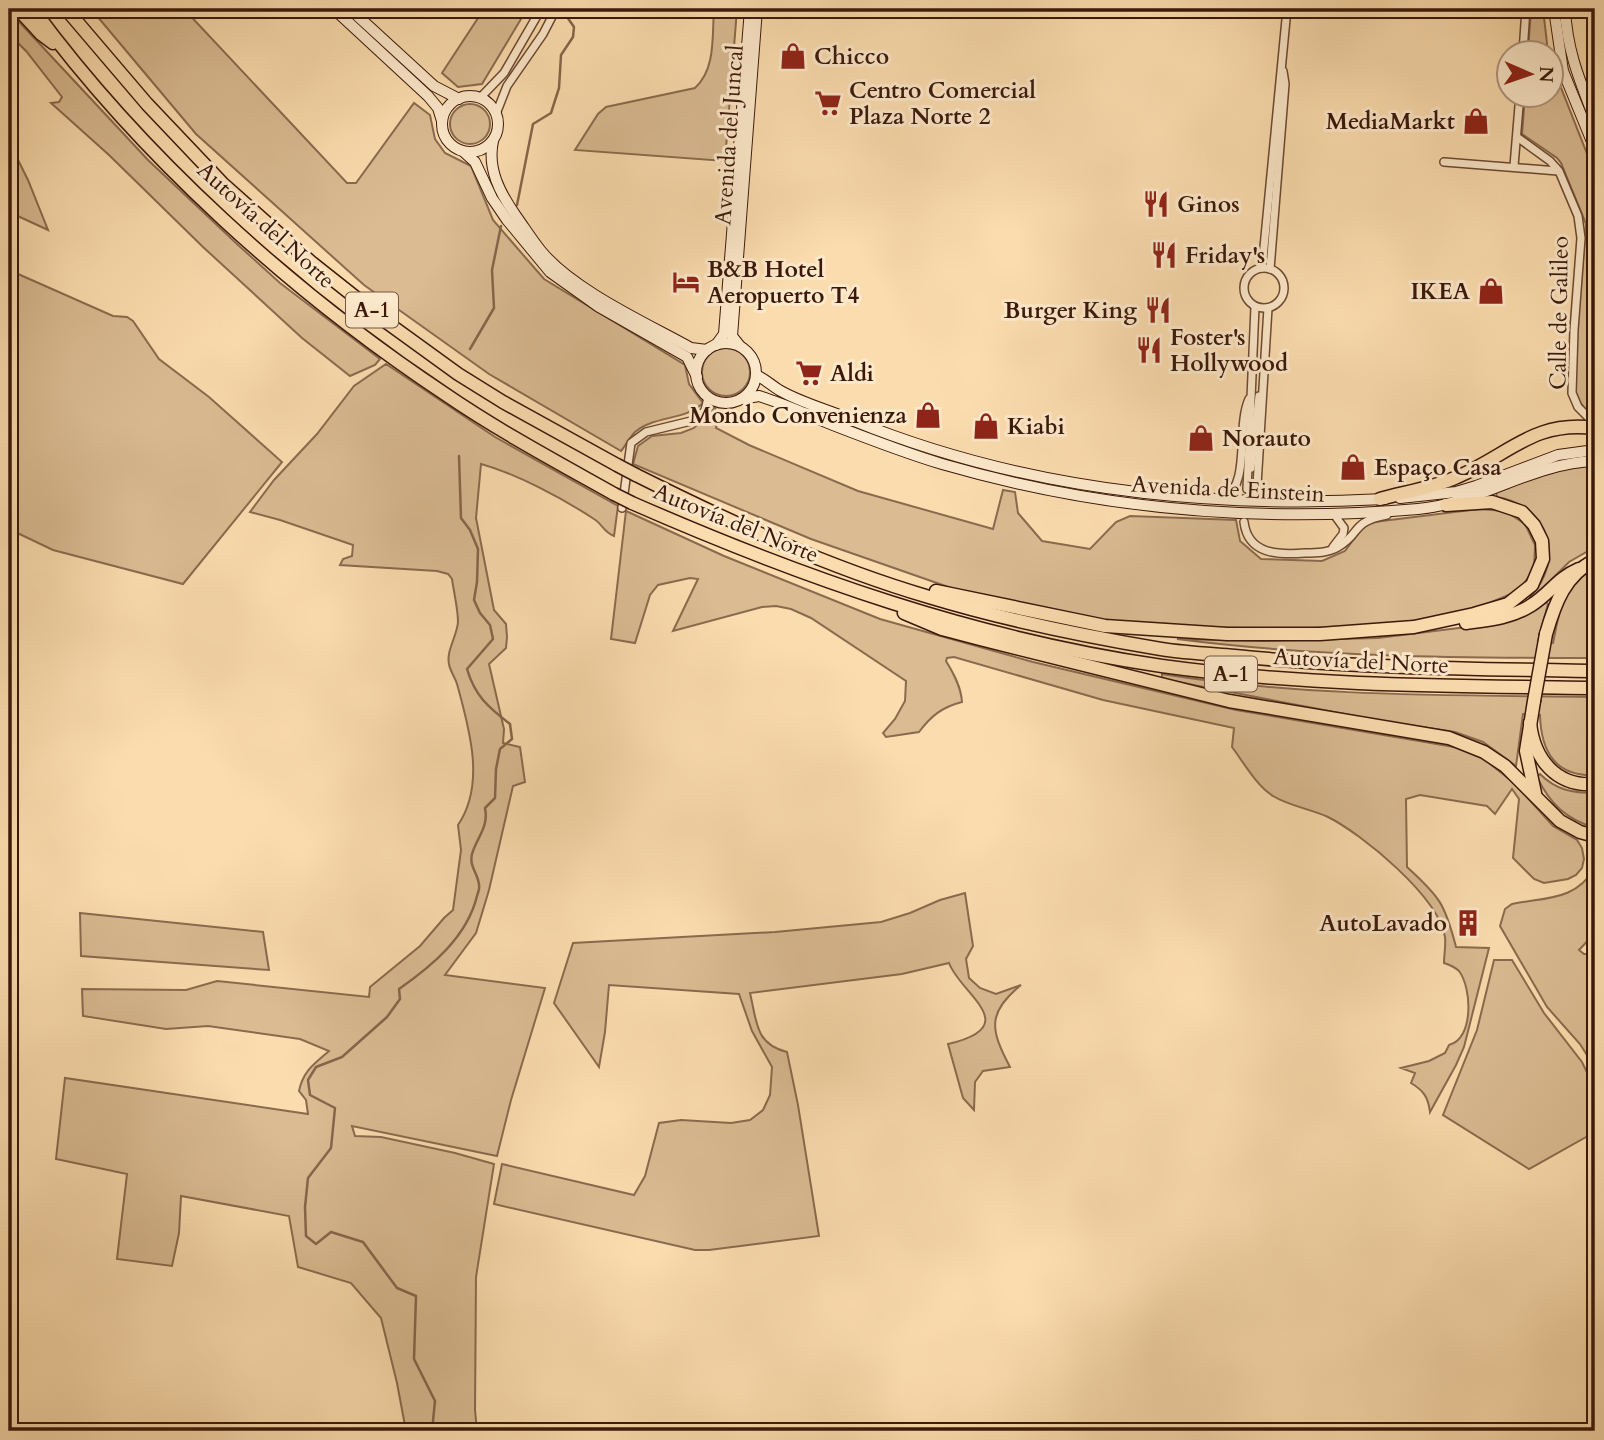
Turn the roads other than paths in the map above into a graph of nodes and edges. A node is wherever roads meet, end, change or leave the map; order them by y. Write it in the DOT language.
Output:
graph roads {
  1 [pos="18,9"];
  2 [pos="33,9"];
  3 [pos="66,9"];
  4 [pos="78,9"];
  5 [pos="334,9"];
  6 [pos="350,9"];
  7 [pos="541,9"];
  8 [pos="556,9"];
  9 [pos="750,9"];
  10 [pos="757,9"];
  11 [pos="1287,9"];
  12 [pos="1526,9"];
  13 [pos="1554,9"];
  14 [pos="1565,9"];
  15 [pos="1524,38"];
  16 [pos="65,51"];
  17 [pos="480,98"];
  18 [pos="459,99"];
  19 [pos="148,104"];
  20 [pos="1519,108"];
  21 [pos="496,114"];
  22 [pos="1595,120"];
  23 [pos="443,122"];
  24 [pos="1517,137"];
  25 [pos="493,141"];
  26 [pos="1595,149"];
  27 [pos="464,152"];
  28 [pos="1444,162"];
  29 [pos="1514,166"];
  30 [pos="1559,171"];
  31 [pos="1266,269"];
  32 [pos="1255,307"];
  33 [pos="1268,308"];
  34 [pos="740,346"];
  35 [pos="712,347"];
  36 [pos="756,376"];
  37 [pos="697,377"];
  38 [pos="1262,389"];
  39 [pos="1251,396"];
  40 [pos="708,397"];
  41 [pos="741,399"];
  42 [pos="1595,426"];
  43 [pos="1595,450"];
  44 [pos="1595,461"];
  45 [pos="1380,499"];
  46 [pos="1222,500"];
  47 [pos="1281,503"];
  48 [pos="1446,505"];
  49 [pos="627,506"];
  50 [pos="1418,509"];
  51 [pos="1333,513"];
  52 [pos="1244,522"];
  53 [pos="1326,551"];
  54 [pos="1595,560"];
  55 [pos="1580,569"];
  56 [pos="877,580"];
  57 [pos="875,599"];
  58 [pos="1414,627"];
  59 [pos="1595,671"];
  60 [pos="1595,688"];
  61 [pos="1530,723"];
  62 [pos="1595,784"];
  63 [pos="1536,797"];
  64 [pos="1595,836"];
  1 -- 16 [label="highway"];
  2 -- 16 [label="highway, Autovía del Norte / A-1"];
  3 -- 19 [label="highway, Autovía del Norte / A-1"];
  4 -- 19 [label="highway"];
  5 -- 23 [label="street"];
  6 -- 18 [label="street"];
  7 -- 17 [label="street"];
  8 -- 21 [label="street"];
  9 -- 35 [label="street, Avenida del Juncal"];
  10 -- 34 [label="street, Avenida del Juncal"];
  11 -- 31 [label="street"];
  12 -- 15 [label="street"];
  13 -- 26 [label="street"];
  14 -- 22 [label="street"];
  16 -- 49 [label="highway, Autovía del Norte / A-1, bridge"];
  17 -- 18 [label="street"];
  17 -- 21 [label="street"];
  18 -- 23 [label="street"];
  19 -- 56 [label="highway, Autovía del Norte / A-1, bridge"];
  20 -- 24 [label="street"];
  21 -- 25 [label="street"];
  23 -- 27 [label="street"];
  24 -- 29 [label="street"];
  24 -- 30 [label="street, Calle de Galileo"];
  25 -- 27 [label="street"];
  25 -- 35 [label="street"];
  27 -- 37 [label="street"];
  28 -- 29 [label="street"];
  29 -- 30 [label="street"];
  30 -- 42 [label="street, Calle de Galileo"];
  31 -- 32 [label="street"];
  31 -- 33 [label="street"];
  32 -- 33 [label="street"];
  32 -- 39 [label="street"];
  33 -- 38 [label="street"];
  34 -- 35 [label="street"];
  34 -- 36 [label="street"];
  35 -- 37 [label="street"];
  36 -- 41 [label="street"];
  36 -- 46 [label="street, Avenida de Einstein"];
  37 -- 40 [label="street"];
  38 -- 39 [label="street"];
  38 -- 47 [label="street"];
  39 -- 46 [label="street"];
  40 -- 41 [label="street"];
  40 -- 49 [label="street"];
  41 -- 51 [label="street, Avenida de Einstein"];
  42 -- 45 [label="highway"];
  43 -- 45 [label="street, Avenida de Einstein"];
  44 -- 48 [label="street, Avenida de Einstein"];
  45 -- 47 [label="street, Avenida de Einstein"];
  46 -- 47 [label="street, Avenida de Einstein"];
  48 -- 50 [label="street, Avenida de Einstein"];
  48 -- 58 [label="highway"];
  49 -- 57 [label="highway, Autovía del Norte / A-1"];
  50 -- 51 [label="street, Avenida de Einstein"];
  50 -- 53 [label="street"];
  51 -- 53 [label="street"];
  52 -- 53 [label="street"];
  54 -- 55 [label="highway"];
  55 -- 58 [label="highway"];
  55 -- 61 [label="highway, bridge"];
  56 -- 58 [label="highway"];
  56 -- 59 [label="highway, Autovía del Norte / A-1"];
  57 -- 60 [label="highway, Autovía del Norte / A-1"];
  57 -- 63 [label="highway"];
  61 -- 62 [label="highway"];
  61 -- 63 [label="highway"];
  63 -- 64 [label="highway"];
}
